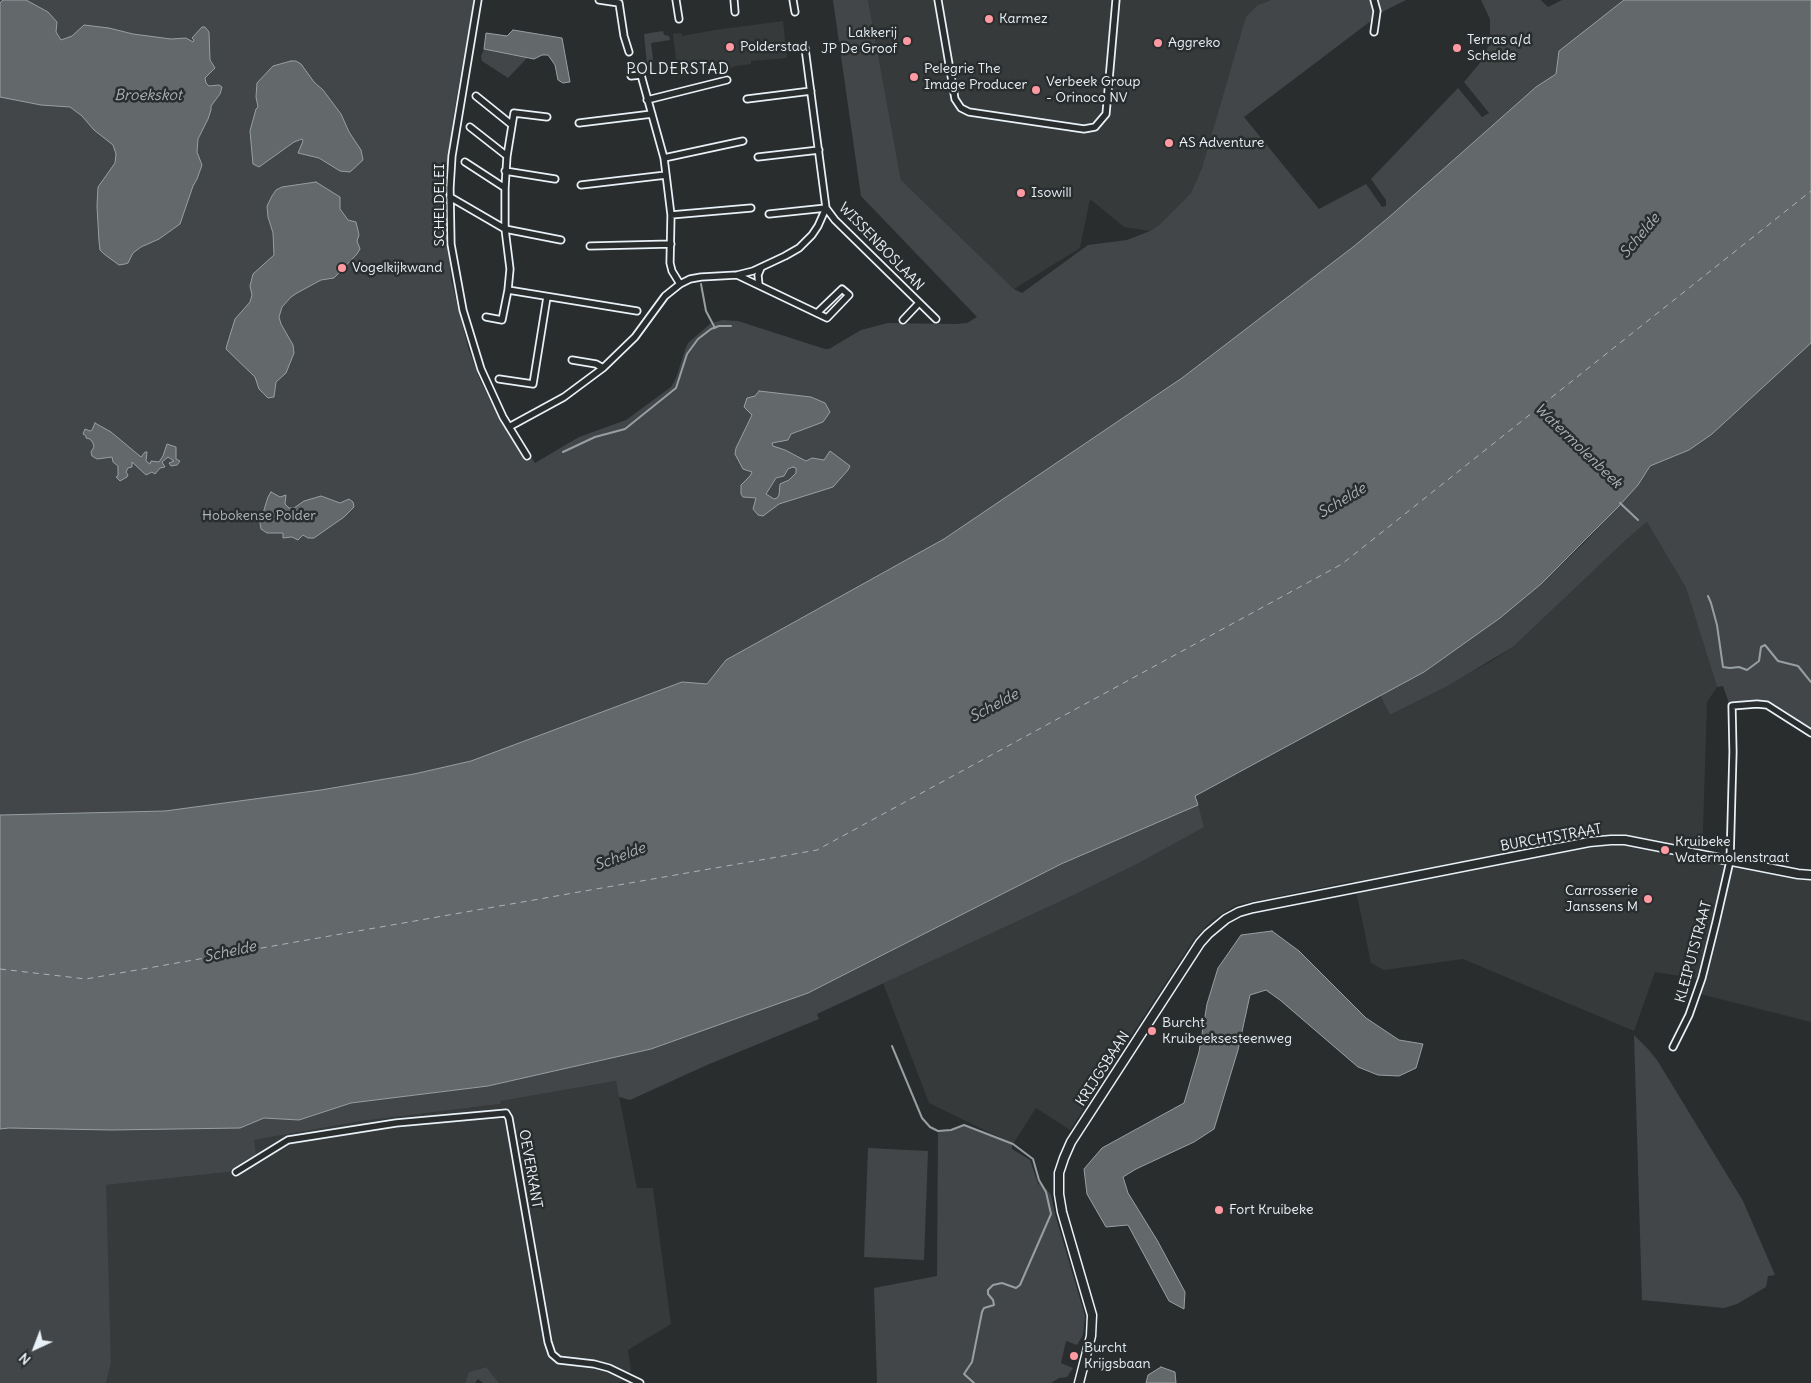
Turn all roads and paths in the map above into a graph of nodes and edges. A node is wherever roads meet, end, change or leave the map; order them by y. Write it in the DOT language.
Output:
graph roads {
  1 [pos="478,0"];
  2 [pos="599,0"];
  3 [pos="676,0"];
  4 [pos="734,0"];
  5 [pos="793,0"];
  6 [pos="938,0"];
  7 [pos="1116,0"];
  8 [pos="1374,0"];
  9 [pos="735,12"];
  10 [pos="795,12"];
  11 [pos="679,19"];
  12 [pos="1374,32"];
  13 [pos="805,48"];
  14 [pos="629,52"];
  15 [pos="631,76"];
  16 [pos="727,80"];
  17 [pos="812,91"];
  18 [pos="476,96"];
  19 [pos="747,99"];
  20 [pos="647,100"];
  21 [pos="652,114"];
  22 [pos="547,117"];
  23 [pos="579,123"];
  24 [pos="512,125"];
  25 [pos="470,127"];
  26 [pos="743,141"];
  27 [pos="819,150"];
  28 [pos="507,156"];
  29 [pos="758,157"];
  30 [pos="664,158"];
  31 [pos="465,162"];
  32 [pos="505,171"];
  33 [pos="666,175"];
  34 [pos="555,179"];
  35 [pos="581,185"];
  36 [pos="504,188"];
  37 [pos="450,197"];
  38 [pos="751,208"];
  39 [pos="826,208"];
  40 [pos="769,214"];
  41 [pos="671,215"];
  42 [pos="504,229"];
  43 [pos="560,240"];
  44 [pos="671,244"];
  45 [pos="590,246"];
  46 [pos="761,268"];
  47 [pos="737,275"];
  48 [pos="680,284"];
  49 [pos="759,285"];
  50 [pos="508,290"];
  51 [pos="547,297"];
  52 [pos="919,303"];
  53 [pos="637,311"];
  54 [pos="817,314"];
  55 [pos="486,318"];
  56 [pos="903,320"];
  57 [pos="936,320"];
  58 [pos="572,360"];
  59 [pos="603,368"];
  60 [pos="499,379"];
  61 [pos="509,427"];
  62 [pos="527,456"];
  63 [pos="1811,733"];
  64 [pos="1730,861"];
  65 [pos="1811,875"];
  66 [pos="1356,888"];
  67 [pos="1674,1047"];
  68 [pos="236,1172"];
  69 [pos="640,1383"];
  70 [pos="1079,1383"];
  1 -- 37 [label="street, SCHELDELEI"];
  2 -- 14 [label="street"];
  3 -- 11 [label="street"];
  4 -- 9 [label="street"];
  5 -- 10 [label="street"];
  6 -- 7 [label="street"];
  8 -- 12 [label="street"];
  13 -- 17 [label="street"];
  15 -- 20 [label="street"];
  16 -- 20 [label="street"];
  17 -- 19 [label="street"];
  17 -- 27 [label="street"];
  18 -- 24 [label="street"];
  20 -- 21 [label="street"];
  21 -- 23 [label="street"];
  21 -- 30 [label="street"];
  22 -- 24 [label="street"];
  24 -- 28 [label="street"];
  25 -- 28 [label="street"];
  26 -- 30 [label="street"];
  27 -- 29 [label="street"];
  27 -- 39 [label="street"];
  28 -- 32 [label="street"];
  30 -- 33 [label="street"];
  31 -- 36 [label="street"];
  32 -- 34 [label="street"];
  32 -- 36 [label="street"];
  33 -- 35 [label="street"];
  33 -- 41 [label="street"];
  36 -- 42 [label="street"];
  37 -- 42 [label="street"];
  37 -- 61 [label="street, SCHELDELEI"];
  38 -- 41 [label="street"];
  39 -- 40 [label="street"];
  39 -- 46 [label="street"];
  39 -- 52 [label="street, WISSENBOSLAAN"];
  41 -- 44 [label="street"];
  42 -- 43 [label="street"];
  42 -- 50 [label="street"];
  44 -- 45 [label="street"];
  44 -- 48 [label="street"];
  46 -- 47 [label="street"];
  46 -- 49 [label="street"];
  47 -- 48 [label="street"];
  47 -- 49 [label="street"];
  48 -- 59 [label="street"];
  49 -- 54 [label="street"];
  50 -- 51 [label="street"];
  50 -- 55 [label="street"];
  51 -- 53 [label="street"];
  51 -- 60 [label="street"];
  52 -- 56 [label="street, WISSENBOSLAAN"];
  52 -- 57 [label="street, WISSENBOSLAAN"];
  54 -- 54 [label="street"];
  58 -- 59 [label="street"];
  59 -- 61 [label="street"];
  61 -- 62 [label="street, SCHELDELEI"];
  63 -- 64 [label="street, KLEIPUTSTRAAT"];
  64 -- 65 [label="main road, BURCHTSTRAAT"];
  64 -- 66 [label="main road, BURCHTSTRAAT"];
  64 -- 67 [label="street, KLEIPUTSTRAAT"];
  66 -- 70 [label="main road, KRIJGSBAAN"];
  68 -- 69 [label="street, OEVERKANT"];
}
